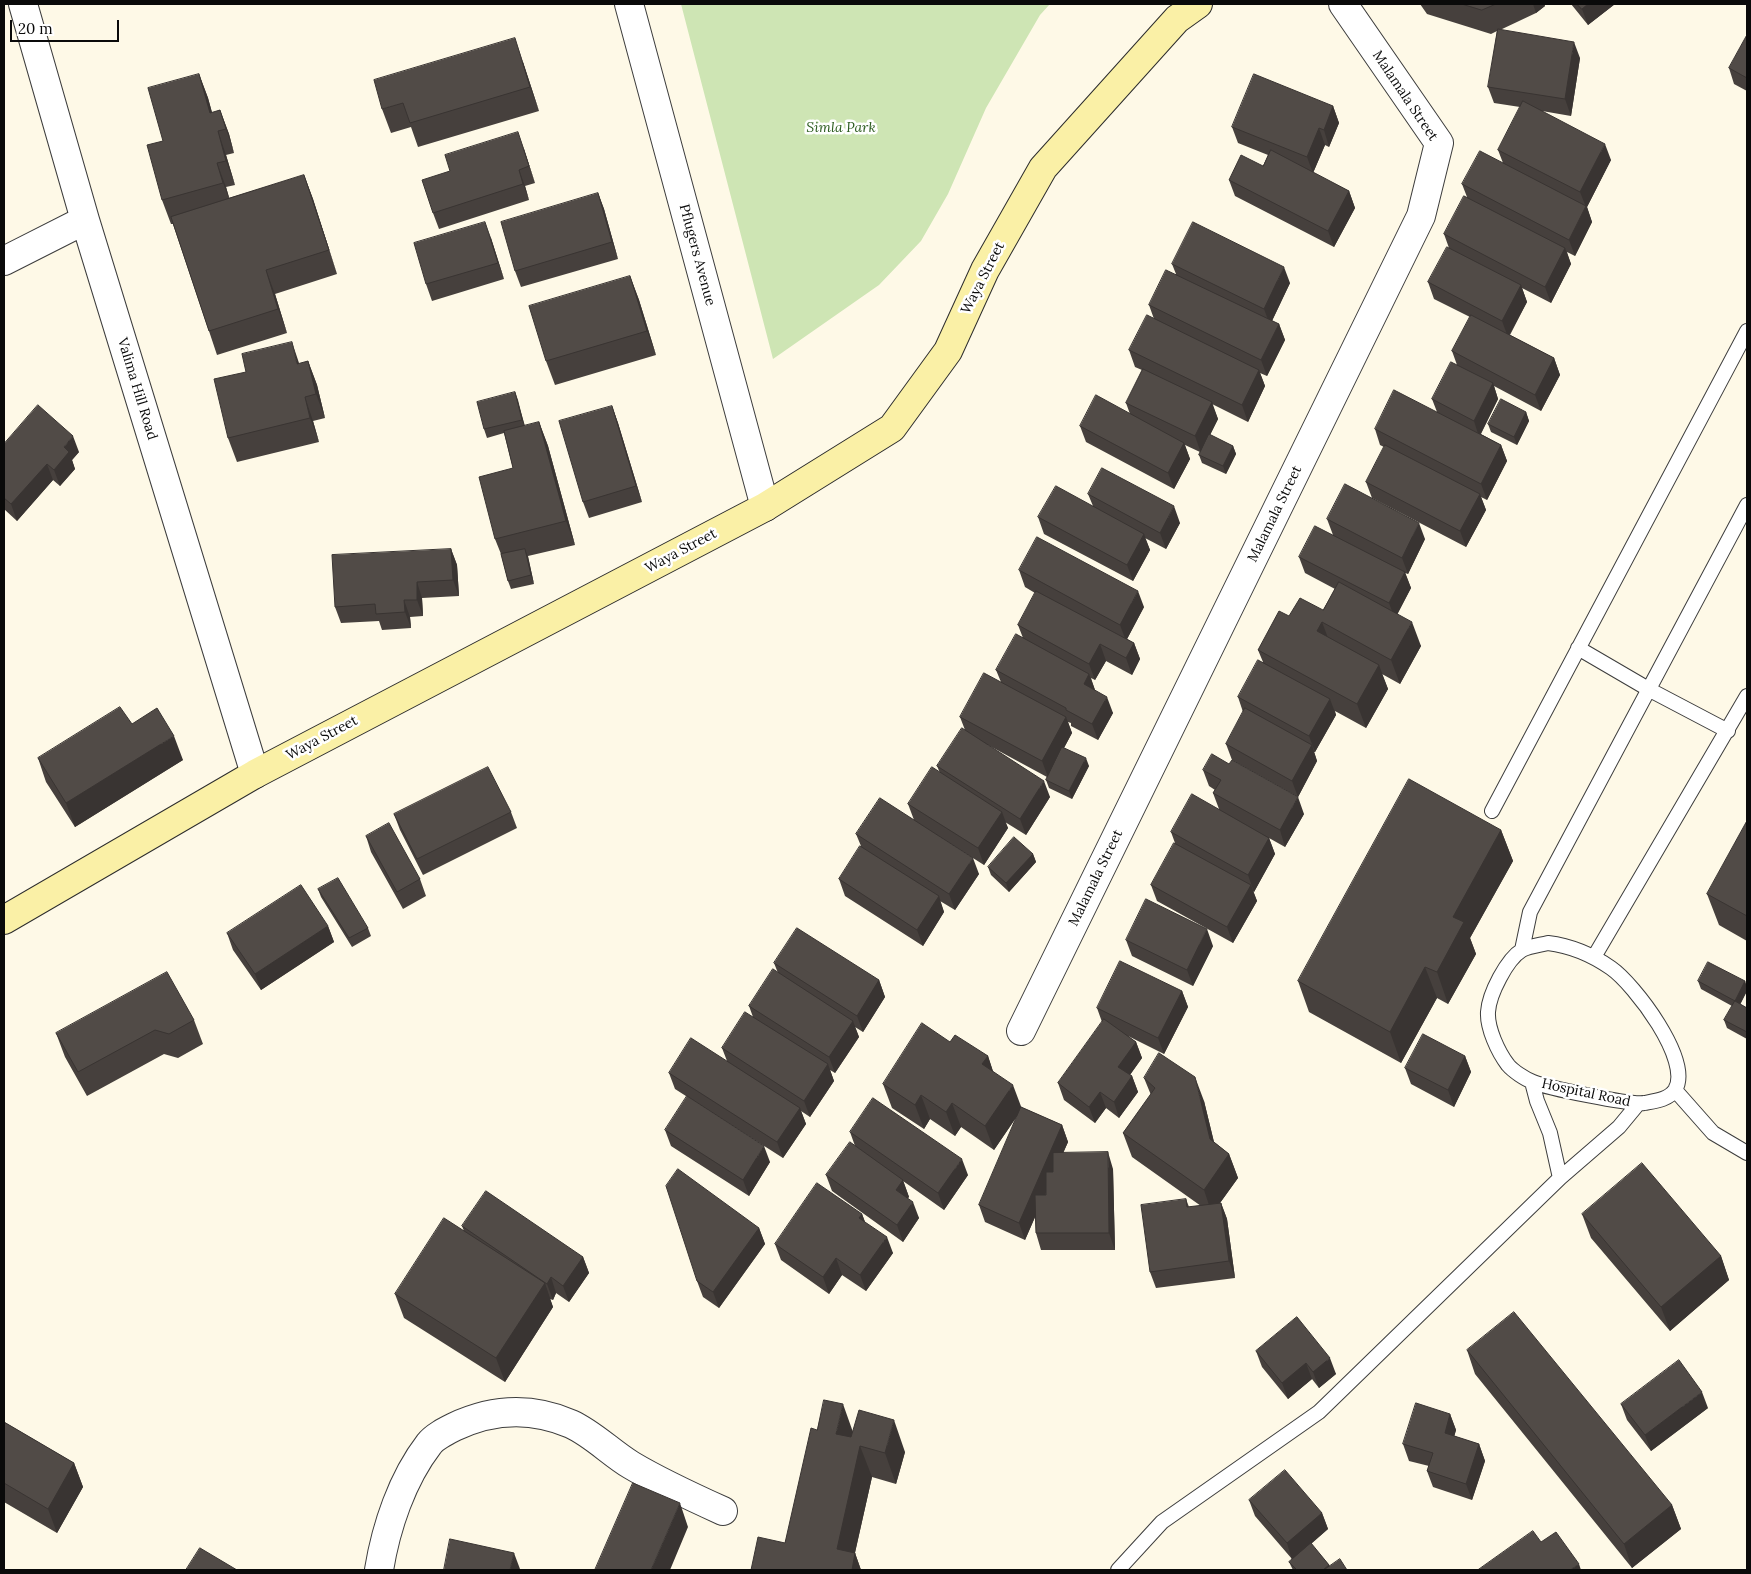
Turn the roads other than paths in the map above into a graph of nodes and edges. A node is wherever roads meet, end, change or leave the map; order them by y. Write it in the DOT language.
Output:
graph roads {
  1 [pos="23,4"];
  2 [pos="629,4"];
  3 [pos="1198,4"];
  4 [pos="1343,4"];
  5 [pos="85,220"];
  6 [pos="4,261"];
  7 [pos="1747,331"];
  8 [pos="1747,505"];
  9 [pos="765,507"];
  10 [pos="1578,648"];
  11 [pos="1650,690"];
  12 [pos="1747,696"];
  13 [pos="1728,731"];
  14 [pos="255,774"];
  15 [pos="1492,811"];
  16 [pos="4,920"];
  17 [pos="1522,950"];
  18 [pos="1594,957"];
  19 [pos="1021,1031"];
  20 [pos="1532,1082"];
  21 [pos="1675,1090"];
  22 [pos="1638,1104"];
  23 [pos="1747,1153"];
  24 [pos="1560,1178"];
  25 [pos="723,1511"];
  26 [pos="379,1570"];
  27 [pos="1118,1570"];
  1 -- 5 [label="street, Valima Hill Road"];
  2 -- 9 [label="street, Pflugers Avenue"];
  3 -- 9 [label="main road, Waya Street"];
  4 -- 19 [label="street, Malamala Street"];
  5 -- 6 [label="street"];
  5 -- 14 [label="street, Valima Hill Road"];
  7 -- 10 [label="lane"];
  8 -- 11 [label="lane"];
  9 -- 14 [label="main road, Waya Street"];
  10 -- 11 [label="lane"];
  10 -- 15 [label="lane"];
  11 -- 13 [label="lane"];
  11 -- 17 [label="lane"];
  12 -- 13 [label="lane"];
  13 -- 18 [label="lane"];
  14 -- 16 [label="main road, Waya Street"];
  17 -- 18 [label="lane"];
  17 -- 20 [label="lane, Hospital Road"];
  18 -- 21 [label="lane"];
  20 -- 22 [label="lane, Hospital Road"];
  20 -- 24 [label="lane"];
  21 -- 22 [label="lane, Hospital Road"];
  21 -- 23 [label="lane"];
  22 -- 24 [label="lane"];
  24 -- 27 [label="lane"];
  25 -- 26 [label="street"];
}
